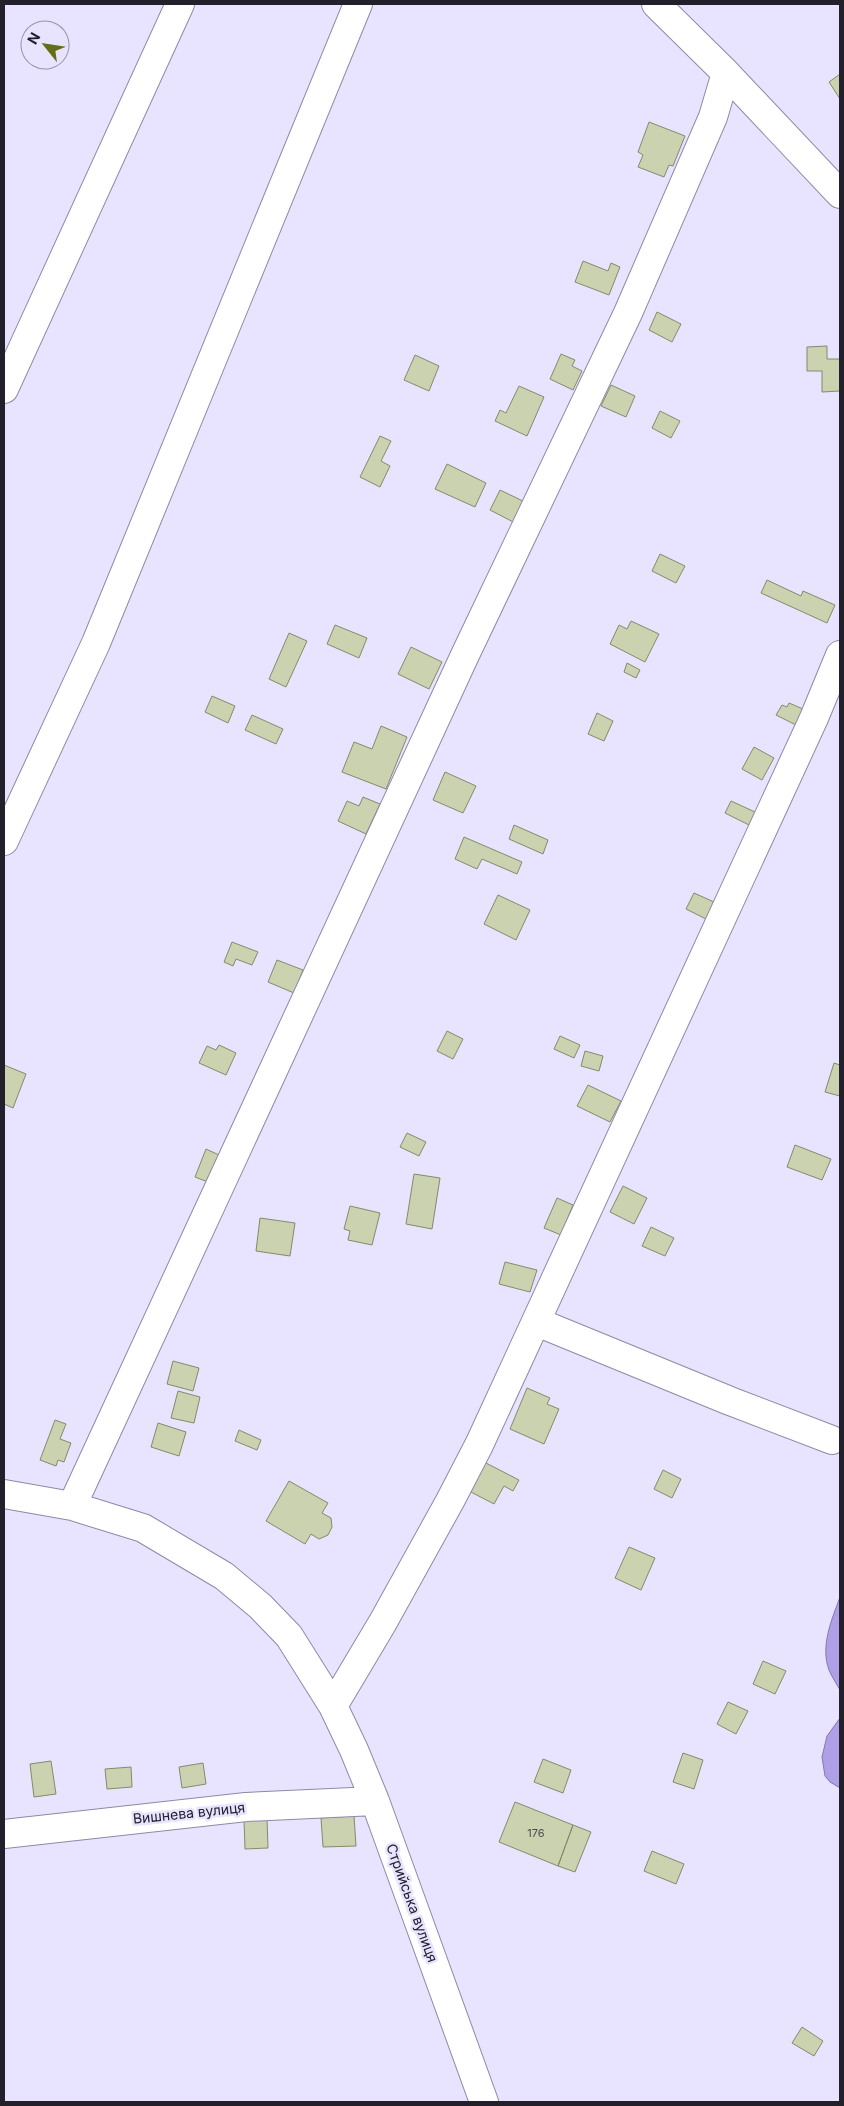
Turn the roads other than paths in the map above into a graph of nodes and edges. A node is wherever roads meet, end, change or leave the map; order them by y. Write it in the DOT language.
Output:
graph roads {
  1 [pos="180,4"];
  2 [pos="358,4"];
  3 [pos="656,4"];
  4 [pos="726,73"];
  5 [pos="840,194"];
  6 [pos="4,389"];
  7 [pos="840,655"];
  8 [pos="4,841"];
  9 [pos="537,1322"];
  10 [pos="832,1440"];
  11 [pos="4,1494"];
  12 [pos="72,1506"];
  13 [pos="333,1706"];
  14 [pos="375,1801"];
  15 [pos="4,1834"];
  16 [pos="484,2102"];
  1 -- 6 [label="street"];
  2 -- 8 [label="street"];
  3 -- 4 [label="street"];
  4 -- 5 [label="street"];
  4 -- 12 [label="street"];
  7 -- 9 [label="street"];
  9 -- 10 [label="street"];
  9 -- 13 [label="street"];
  11 -- 12 [label="street, Стрийська вулиця"];
  12 -- 13 [label="street, Стрийська вулиця"];
  13 -- 14 [label="street, Стрийська вулиця"];
  14 -- 15 [label="street, Вишнева вулиця"];
  14 -- 16 [label="street, Стрийська вулиця"];
}
